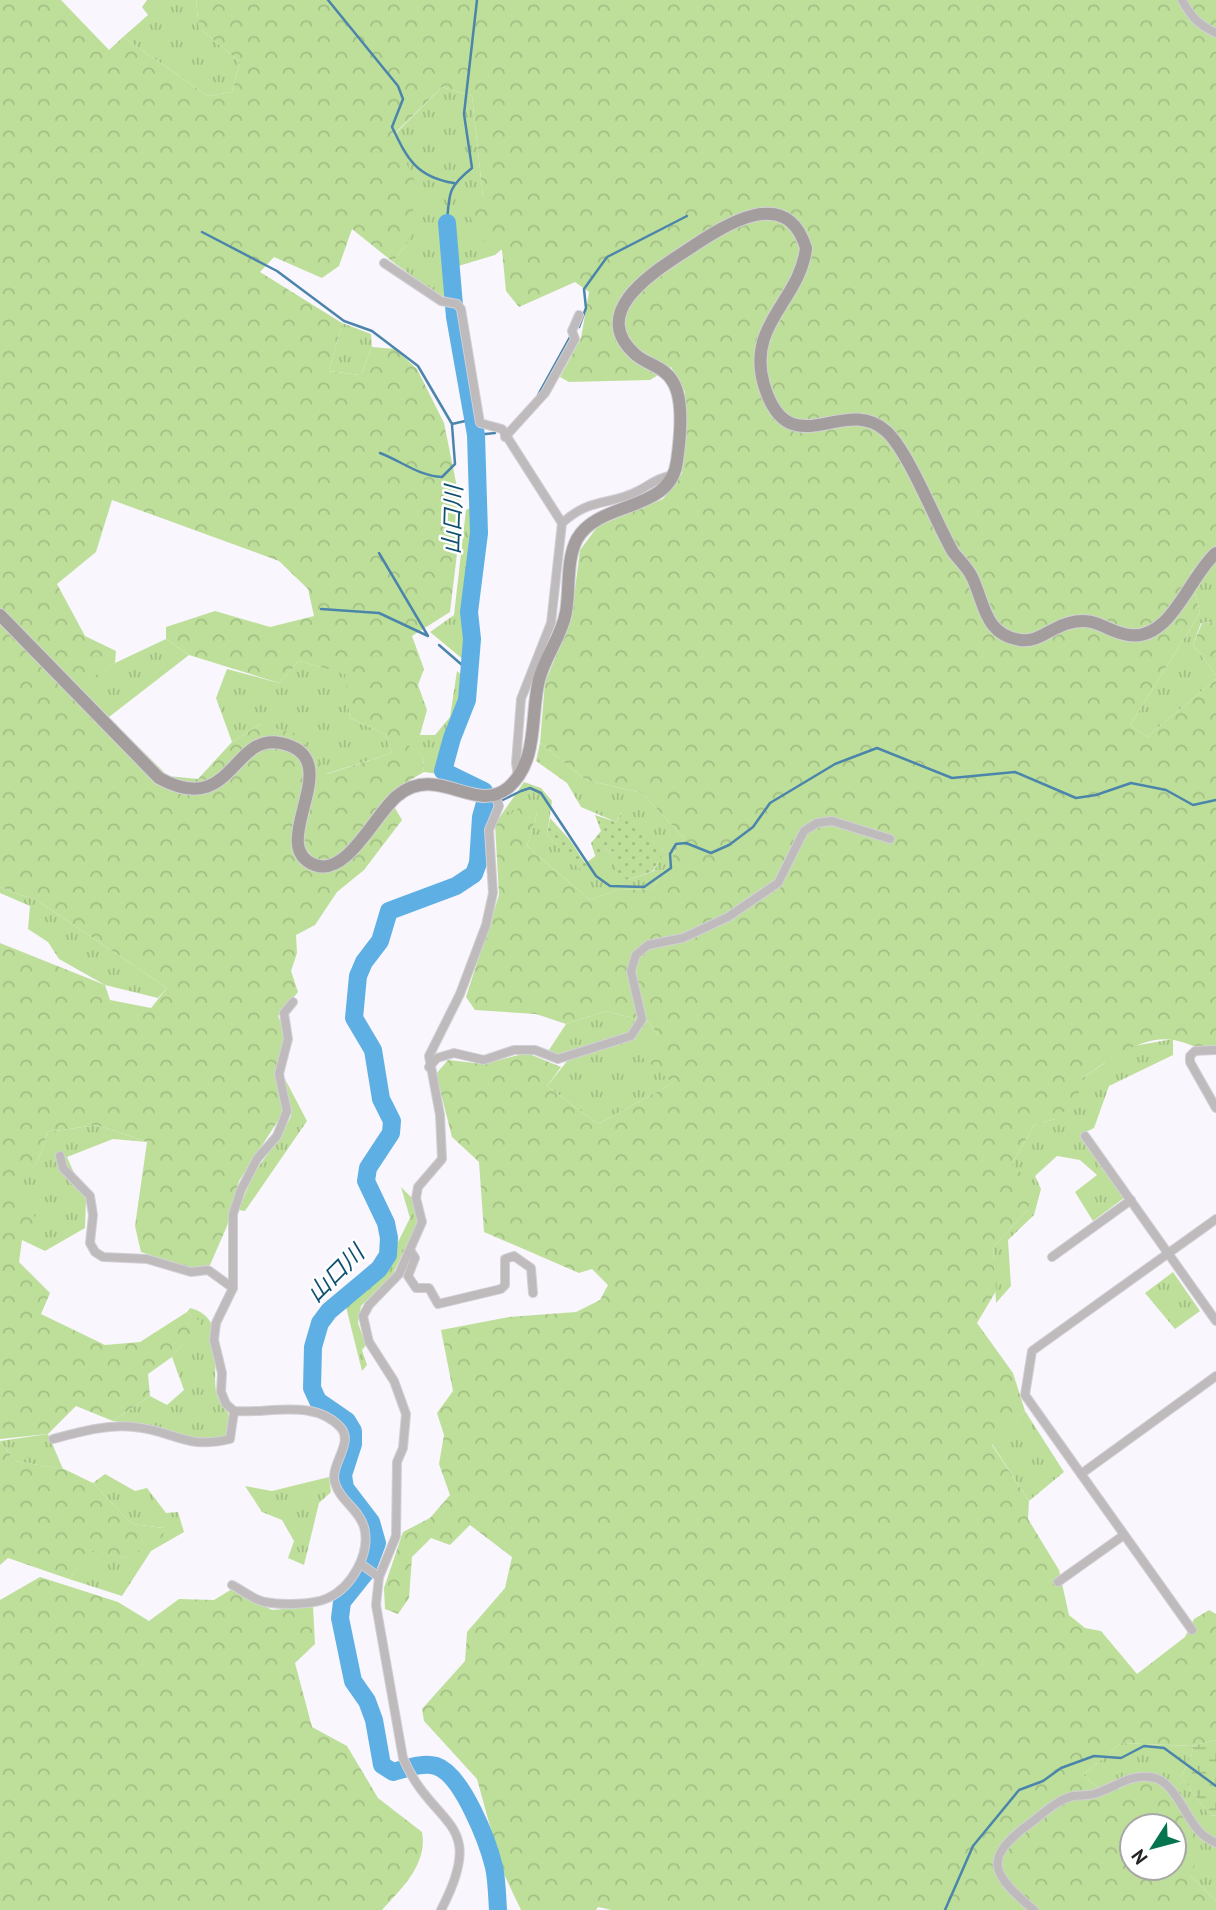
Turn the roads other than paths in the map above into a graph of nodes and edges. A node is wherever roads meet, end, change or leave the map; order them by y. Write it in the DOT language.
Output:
graph roads {
  1 [pos="1182,0"];
  2 [pos="1216,33"];
  3 [pos="384,262"];
  4 [pos="579,316"];
  5 [pos="505,437"];
  6 [pos="674,475"];
  7 [pos="562,523"];
  8 [pos="1216,553"];
  9 [pos="0,615"];
  10 [pos="518,777"];
  11 [pos="497,800"];
  12 [pos="890,839"];
  13 [pos="293,1002"];
  14 [pos="1216,1050"];
  15 [pos="429,1067"];
  16 [pos="1216,1108"];
  17 [pos="1085,1136"];
  18 [pos="60,1156"];
  19 [pos="1131,1200"];
  20 [pos="1216,1219"];
  21 [pos="410,1250"];
  22 [pos="1167,1254"];
  23 [pos="1052,1257"];
  24 [pos="233,1288"];
  25 [pos="533,1293"];
  26 [pos="1216,1321"];
  27 [pos="1216,1376"];
  28 [pos="234,1411"];
  29 [pos="53,1439"];
  30 [pos="1081,1474"];
  31 [pos="1124,1535"];
  32 [pos="360,1564"];
  33 [pos="379,1577"];
  34 [pos="1058,1582"];
  35 [pos="232,1585"];
  36 [pos="1192,1630"];
  37 [pos="1216,1843"];
  38 [pos="441,1910"];
  39 [pos="1034,1910"];
  1 -- 2 [label="street"];
  3 -- 5 [label="street"];
  4 -- 5 [label="street"];
  5 -- 7 [label="street"];
  6 -- 7 [label="street"];
  6 -- 8 [label="street"];
  6 -- 10 [label="street"];
  7 -- 10 [label="street"];
  9 -- 11 [label="street"];
  10 -- 11 [label="street"];
  11 -- 15 [label="street"];
  12 -- 15 [label="street"];
  13 -- 24 [label="street"];
  14 -- 16 [label="street"];
  15 -- 21 [label="street"];
  17 -- 19 [label="street"];
  18 -- 24 [label="street"];
  19 -- 22 [label="street"];
  19 -- 23 [label="street"];
  20 -- 22 [label="street"];
  21 -- 25 [label="street"];
  21 -- 33 [label="street"];
  22 -- 26 [label="street"];
  22 -- 30 [label="street"];
  24 -- 28 [label="street"];
  27 -- 30 [label="street"];
  28 -- 29 [label="street"];
  28 -- 32 [label="street"];
  30 -- 31 [label="street"];
  31 -- 34 [label="street"];
  31 -- 36 [label="street"];
  32 -- 33 [label="street"];
  32 -- 35 [label="street"];
  33 -- 38 [label="street"];
  37 -- 39 [label="street"];
}
